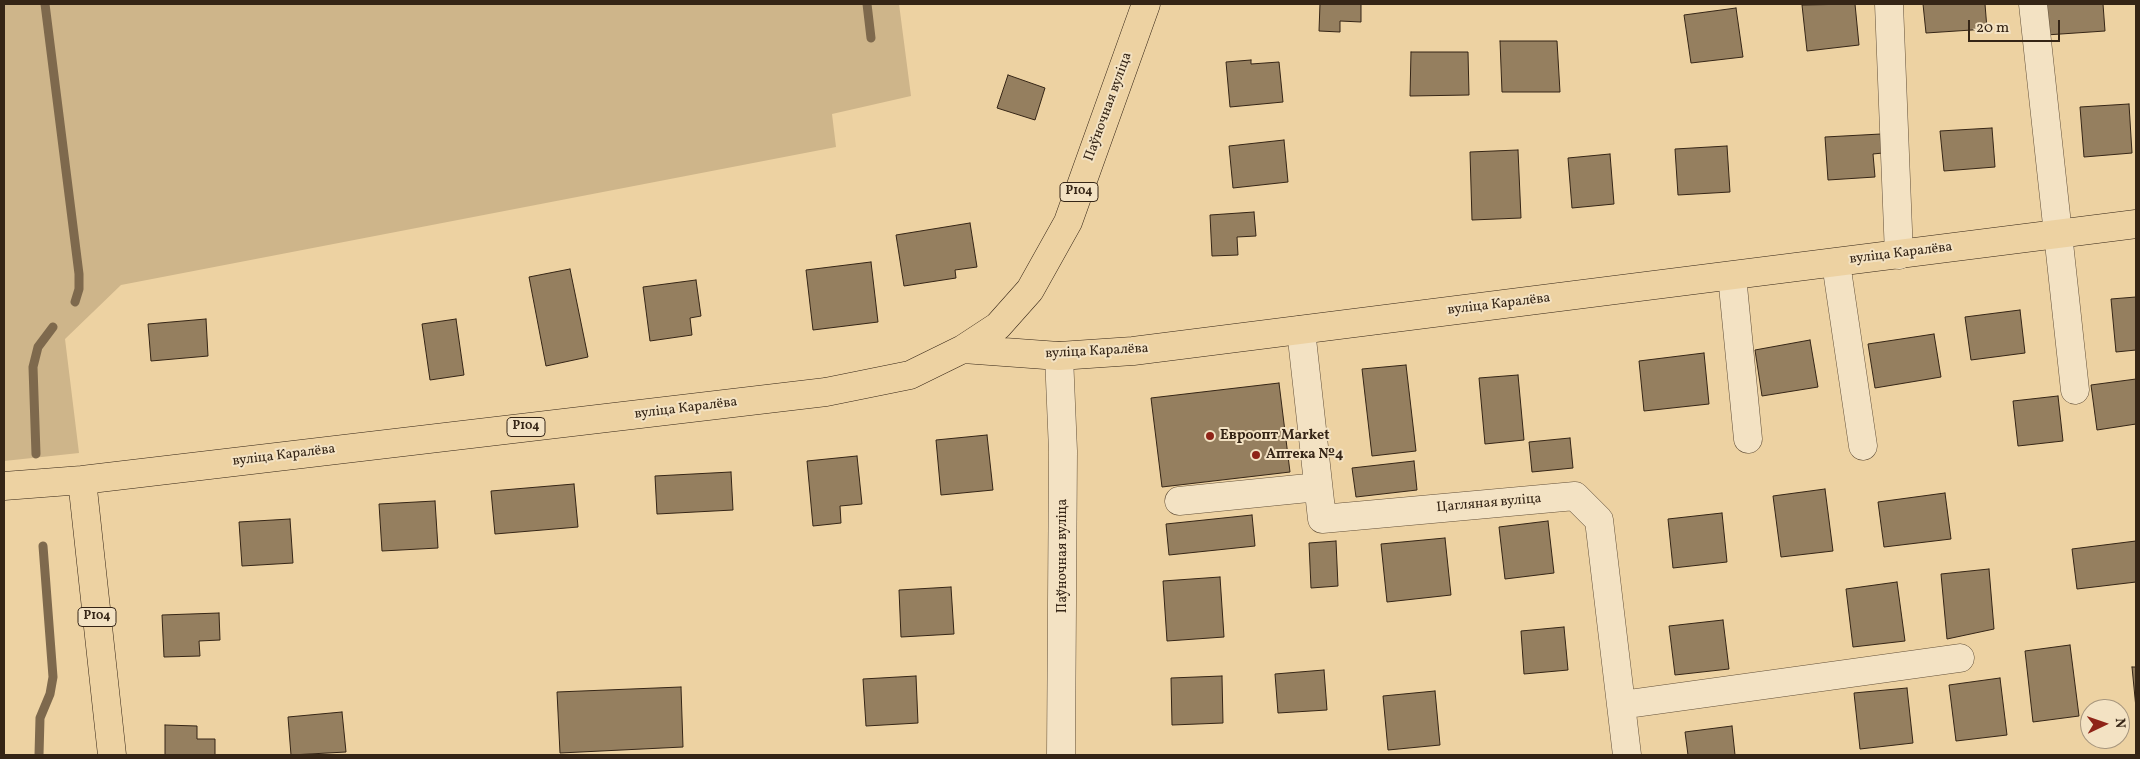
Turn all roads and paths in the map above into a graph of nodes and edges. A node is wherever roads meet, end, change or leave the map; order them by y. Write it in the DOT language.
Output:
graph roads {
  1 [pos="1146,4"];
  2 [pos="1889,4"];
  3 [pos="2032,4"];
  4 [pos="2136,224"];
  5 [pos="2056,234"];
  6 [pos="1899,255"];
  7 [pos="1836,263"];
  8 [pos="1732,276"];
  9 [pos="1301,330"];
  10 [pos="963,349"];
  11 [pos="1059,356"];
  12 [pos="2075,390"];
  13 [pos="1748,439"];
  14 [pos="1863,446"];
  15 [pos="82,480"];
  16 [pos="4,486"];
  17 [pos="1318,486"];
  18 [pos="1179,502"];
  19 [pos="1960,658"];
  20 [pos="1621,705"];
  21 [pos="112,755"];
  22 [pos="1061,755"];
  23 [pos="1627,755"];
  1 -- 10 [label="main road, Паўночная вуліца / Р104"];
  2 -- 6 [label="street"];
  3 -- 5 [label="street"];
  4 -- 5 [label="main road, вуліца Каралёва"];
  5 -- 6 [label="main road, вуліца Каралёва"];
  5 -- 12 [label="street"];
  6 -- 7 [label="main road, вуліца Каралёва"];
  7 -- 8 [label="main road, вуліца Каралёва"];
  7 -- 14 [label="street"];
  8 -- 9 [label="main road, вуліца Каралёва"];
  8 -- 13 [label="street"];
  9 -- 11 [label="main road, вуліца Каралёва"];
  9 -- 17 [label="street, Цагляная вуліца"];
  10 -- 11 [label="main road, вуліца Каралёва"];
  10 -- 15 [label="main road, вуліца Каралёва / Р104"];
  11 -- 22 [label="street, Паўночная вуліца"];
  15 -- 16 [label="main road, вуліца Каралёва"];
  15 -- 21 [label="main road, Р104"];
  17 -- 18 [label="street"];
  17 -- 20 [label="street, Цагляная вуліца"];
  19 -- 20 [label="street"];
  20 -- 23 [label="street, Цагляная вуліца"];
}
